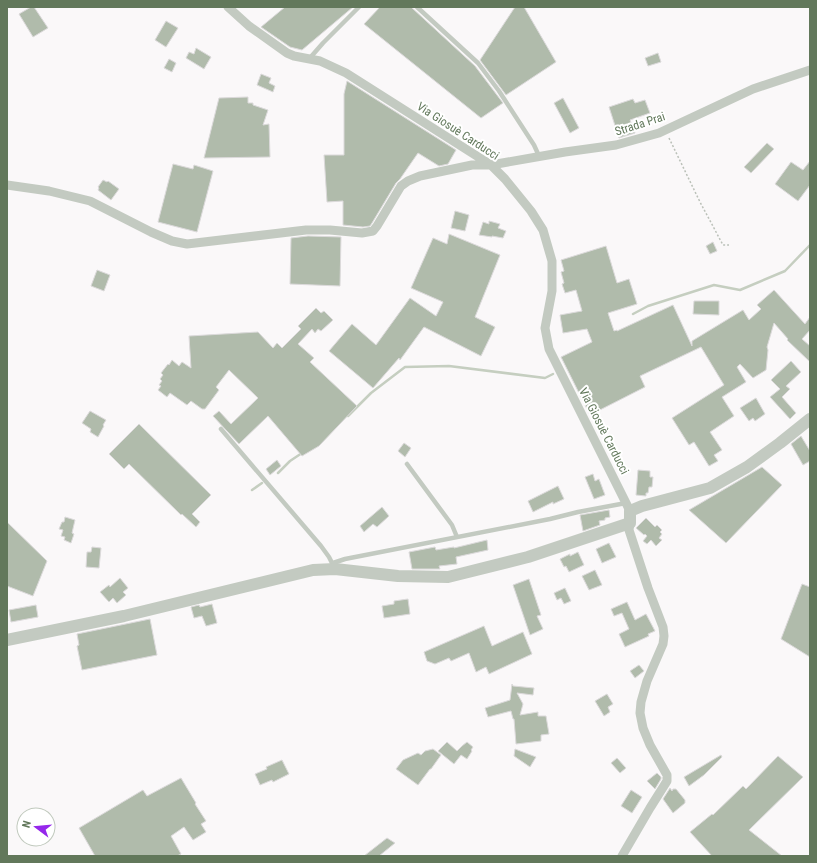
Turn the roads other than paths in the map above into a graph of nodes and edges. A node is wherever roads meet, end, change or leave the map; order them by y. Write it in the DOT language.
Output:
graph roads {
  1 [pos="228,7"];
  2 [pos="359,7"];
  3 [pos="417,7"];
  4 [pos="309,59"];
  5 [pos="810,70"];
  6 [pos="539,156"];
  7 [pos="491,165"];
  8 [pos="7,185"];
  9 [pos="810,419"];
  10 [pos="221,429"];
  11 [pos="407,464"];
  12 [pos="629,512"];
  13 [pos="457,537"];
  14 [pos="334,566"];
  15 [pos="7,640"];
  16 [pos="622,856"];
  1 -- 4 [label="street, Via Giosuè Carducci"];
  2 -- 4 [label="lane"];
  3 -- 6 [label="lane"];
  4 -- 7 [label="street, Via Giosuè Carducci"];
  5 -- 6 [label="street, Strada Prai"];
  6 -- 7 [label="street, Strada Prai"];
  7 -- 8 [label="street, Strada Prai"];
  7 -- 12 [label="street, Via Giosuè Carducci"];
  9 -- 12 [label="street"];
  10 -- 14 [label="lane"];
  11 -- 13 [label="lane"];
  12 -- 13 [label="lane"];
  12 -- 14 [label="street"];
  12 -- 16 [label="street, Via Giosuè Carducci"];
  13 -- 14 [label="lane"];
  14 -- 15 [label="street"];
}
